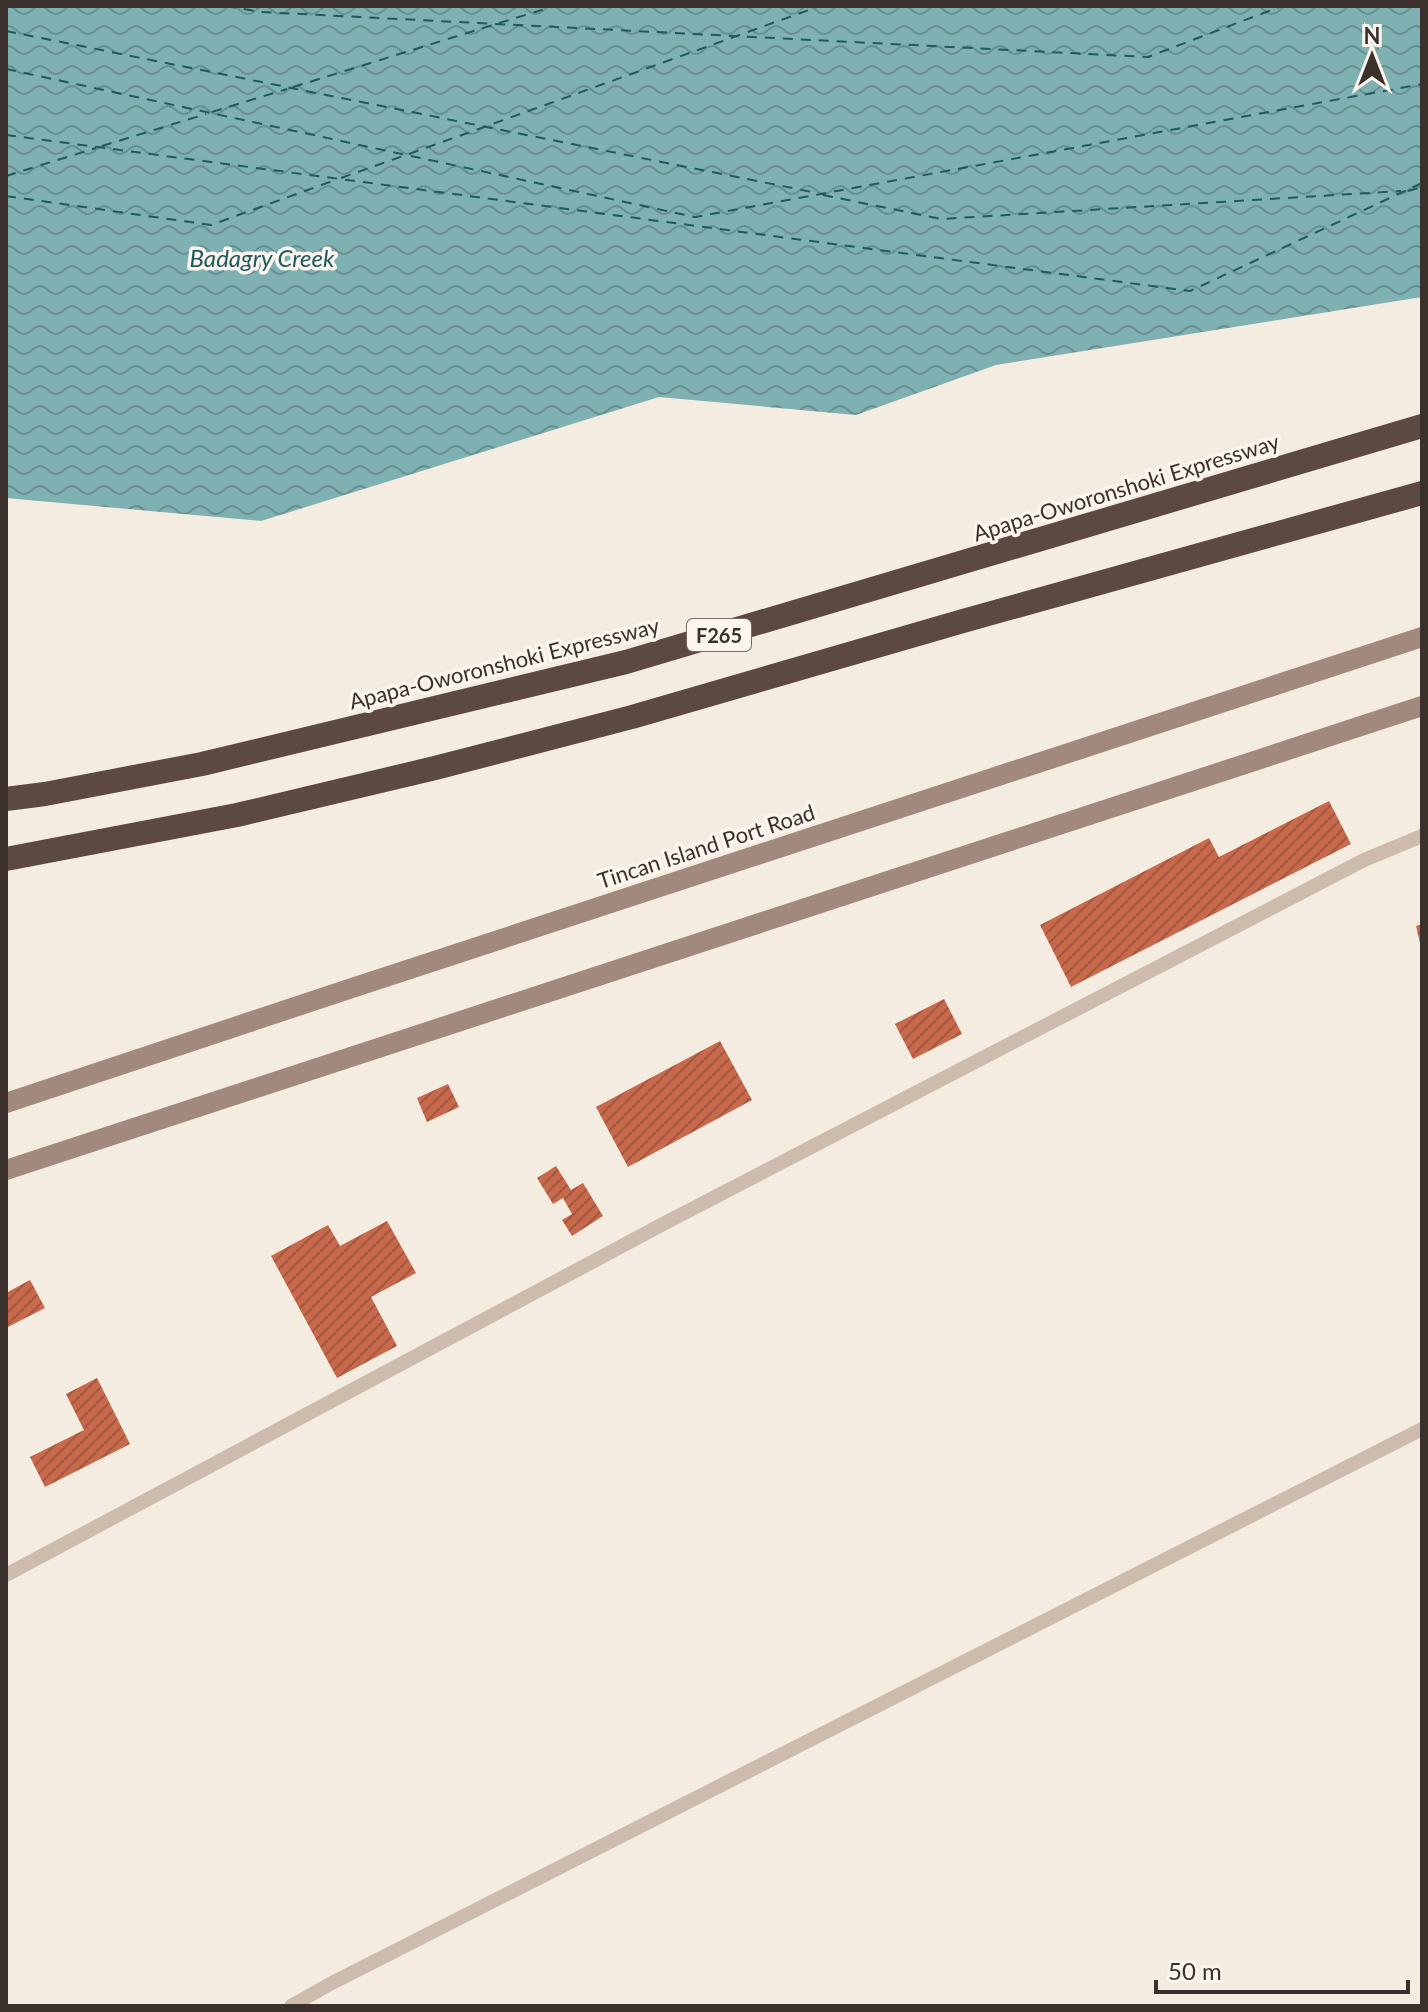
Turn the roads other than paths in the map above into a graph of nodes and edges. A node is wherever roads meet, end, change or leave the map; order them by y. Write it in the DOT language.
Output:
graph roads {
  1 [pos="1422,426"];
  2 [pos="1422,493"];
  3 [pos="1422,637"];
  4 [pos="1422,706"];
  5 [pos="6,799"];
  6 [pos="1422,836"];
  7 [pos="6,859"];
  8 [pos="6,1103"];
  9 [pos="6,1170"];
  10 [pos="1422,1429"];
  11 [pos="6,1575"];
  12 [pos="291,2006"];
  1 -- 5 [label="highway, Apapa-Oworonshoki Expressway / F265"];
  2 -- 7 [label="highway, F265"];
  3 -- 8 [label="street, Tincan Island Port Road"];
  4 -- 9 [label="street"];
  6 -- 11 [label="lane"];
  10 -- 12 [label="lane"];
}
